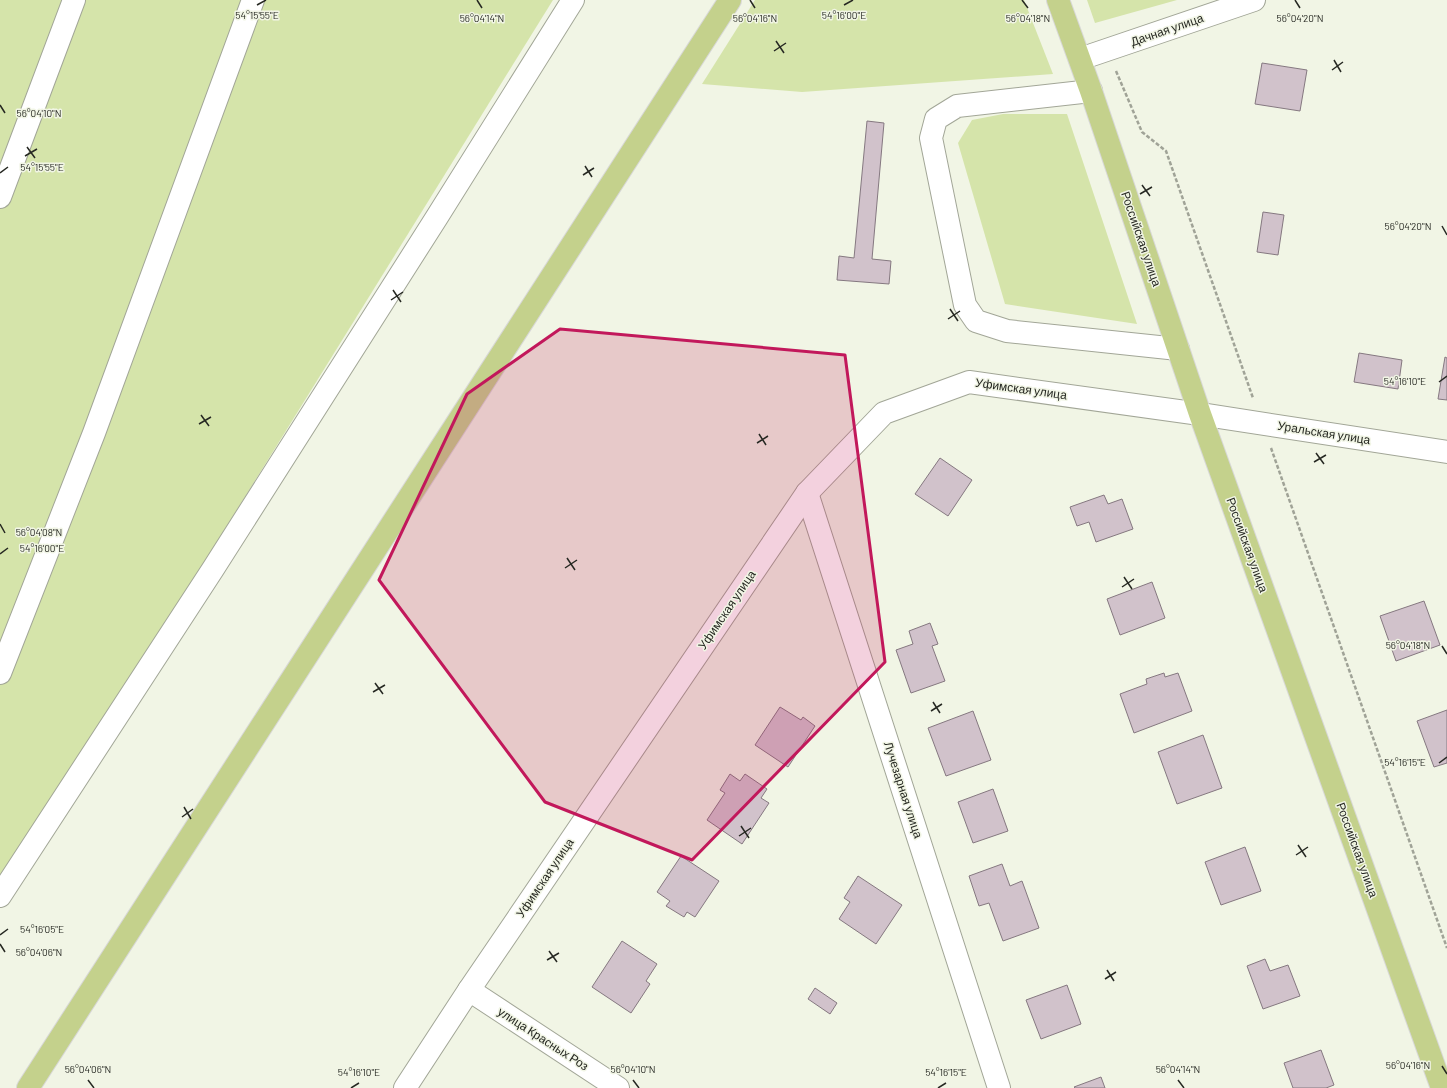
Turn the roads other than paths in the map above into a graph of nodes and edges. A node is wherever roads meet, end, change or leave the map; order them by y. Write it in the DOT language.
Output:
graph roads {
  1 [pos="74,0"];
  2 [pos="253,0"];
  3 [pos="573,0"];
  4 [pos="730,0"];
  5 [pos="1058,0"];
  6 [pos="1254,0"];
  7 [pos="1080,59"];
  8 [pos="1091,91"];
  9 [pos="0,197"];
  10 [pos="1178,349"];
  11 [pos="1200,414"];
  12 [pos="1447,452"];
  13 [pos="807,493"];
  14 [pos="0,673"];
  15 [pos="0,896"];
  16 [pos="469,990"];
  17 [pos="28,1088"];
  18 [pos="405,1088"];
  19 [pos="618,1088"];
  20 [pos="999,1088"];
  21 [pos="1442,1088"];
  1 -- 9 [label="street"];
  2 -- 14 [label="street"];
  3 -- 15 [label="street"];
  4 -- 17 [label="main road"];
  5 -- 7 [label="main road, Российская улица"];
  6 -- 7 [label="street, Дачная улица"];
  7 -- 8 [label="main road, Российская улица"];
  8 -- 10 [label="main road, Российская улица"];
  8 -- 10 [label="street"];
  10 -- 11 [label="main road, Российская улица"];
  11 -- 12 [label="street, Уральская улица"];
  11 -- 13 [label="street, Уфимская улица"];
  11 -- 21 [label="main road, Российская улица"];
  13 -- 16 [label="street, Уфимская улица"];
  13 -- 20 [label="street, Лучезарная улица"];
  16 -- 18 [label="street, Уфимская улица"];
  16 -- 19 [label="street, улица Красных Роз"];
}
